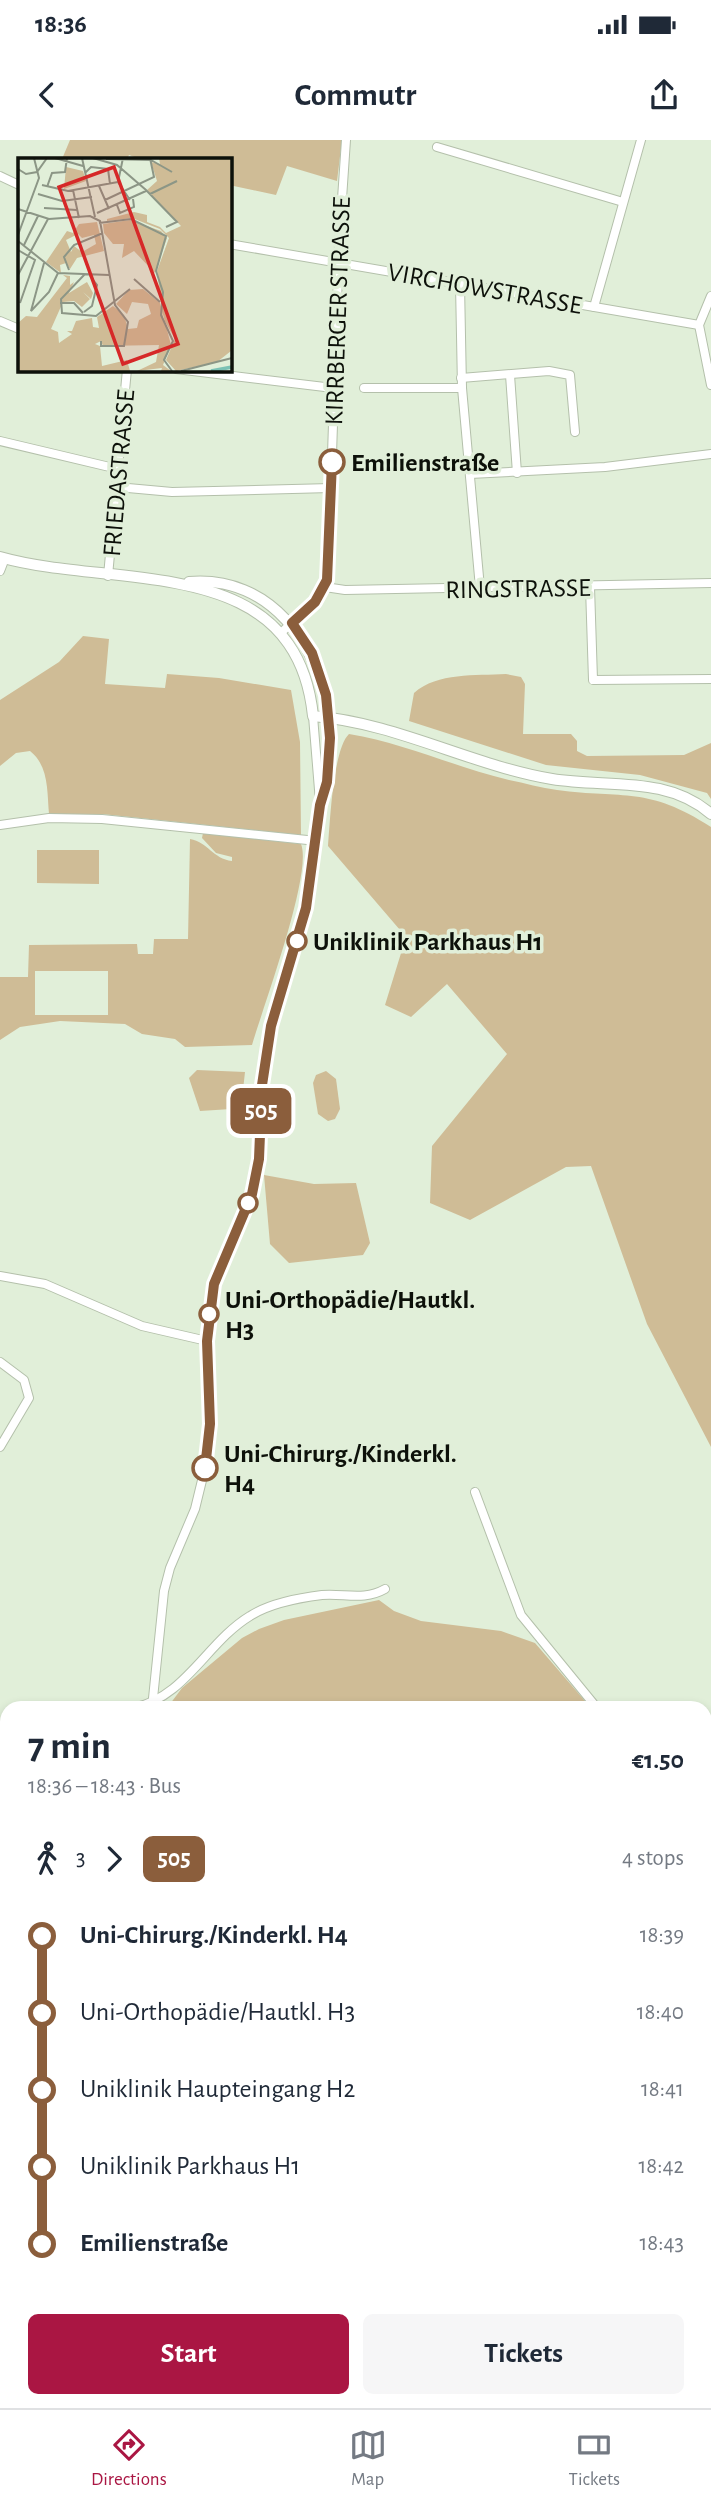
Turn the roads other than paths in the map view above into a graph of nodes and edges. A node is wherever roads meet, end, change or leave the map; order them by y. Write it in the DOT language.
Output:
graph roads {
  1 [pos="346,140"];
  2 [pos="641,140"];
  3 [pos="437,146"];
  4 [pos="0,176"];
  5 [pos="18,185"];
  6 [pos="623,202"];
  7 [pos="231,244"];
  8 [pos="338,262"];
  9 [pos="460,284"];
  10 [pos="711,296"];
  11 [pos="594,307"];
  12 [pos="0,321"];
  13 [pos="699,326"];
  14 [pos="18,329"];
  15 [pos="127,371"];
  16 [pos="193,371"];
  17 [pos="510,375"];
  18 [pos="462,383"];
  19 [pos="711,385"];
  20 [pos="333,388"];
  21 [pos="364,388"];
  22 [pos="575,432"];
  23 [pos="0,441"];
  24 [pos="711,454"];
  25 [pos="118,469"];
  26 [pos="517,472"];
  27 [pos="470,474"];
  28 [pos="117,486"];
  29 [pos="331,488"];
  30 [pos="3,558"];
  31 [pos="0,571"];
  32 [pos="108,576"];
  33 [pos="174,583"];
  34 [pos="711,583"];
  35 [pos="325,587"];
  36 [pos="590,587"];
  37 [pos="480,588"];
  38 [pos="292,623"];
  39 [pos="281,633"];
  40 [pos="711,679"];
  41 [pos="313,716"];
  42 [pos="329,717"];
  43 [pos="320,805"];
  44 [pos="711,814"];
  45 [pos="0,825"];
  46 [pos="317,841"];
  47 [pos="0,1276"];
  48 [pos="207,1341"];
  49 [pos="0,1362"];
  50 [pos="0,1447"];
  51 [pos="475,1492"];
  52 [pos="385,1589"];
  53 [pos="152,1701"];
  54 [pos="158,1701"];
  55 [pos="591,1701"];
  1 -- 8 [label="street, KIRRBERGER STRASSE"];
  2 -- 6 [label="street"];
  3 -- 6 [label="street"];
  4 -- 5 [label="street"];
  6 -- 11 [label="street"];
  7 -- 8 [label="street, VIRCHOWSTRASSE"];
  8 -- 9 [label="street, VIRCHOWSTRASSE"];
  8 -- 20 [label="street, KIRRBERGER STRASSE"];
  9 -- 11 [label="street, VIRCHOWSTRASSE"];
  9 -- 18 [label="street"];
  10 -- 13 [label="street"];
  11 -- 13 [label="street, VIRCHOWSTRASSE"];
  12 -- 14 [label="street"];
  13 -- 19 [label="street"];
  15 -- 25 [label="street, FRIEDASTRASSE"];
  16 -- 20 [label="street"];
  17 -- 18 [label="street"];
  17 -- 22 [label="street"];
  17 -- 26 [label="street"];
  18 -- 21 [label="street"];
  18 -- 27 [label="street"];
  20 -- 29 [label="street, KIRRBERGER STRASSE"];
  23 -- 25 [label="street"];
  24 -- 26 [label="street"];
  25 -- 28 [label="street, FRIEDASTRASSE"];
  26 -- 27 [label="street"];
  27 -- 37 [label="street"];
  28 -- 29 [label="street"];
  28 -- 32 [label="street, FRIEDASTRASSE"];
  29 -- 35 [label="street, KIRRBERGER STRASSE"];
  30 -- 31 [label="street"];
  30 -- 32 [label="street"];
  32 -- 33 [label="street"];
  33 -- 38 [label="street"];
  33 -- 39 [label="street"];
  34 -- 36 [label="street, RINGSTRASSE"];
  35 -- 37 [label="street, RINGSTRASSE"];
  35 -- 38 [label="street"];
  36 -- 37 [label="street, RINGSTRASSE"];
  36 -- 40 [label="street"];
  38 -- 39 [label="street"];
  38 -- 42 [label="street"];
  39 -- 41 [label="street"];
  41 -- 42 [label="street"];
  41 -- 43 [label="street"];
  42 -- 43 [label="street"];
  42 -- 44 [label="street"];
  43 -- 46 [label="street"];
  45 -- 46 [label="street"];
  46 -- 48 [label="street"];
  47 -- 48 [label="street"];
  48 -- 53 [label="street"];
  49 -- 50 [label="street"];
  51 -- 55 [label="street"];
  52 -- 54 [label="street"];
}
